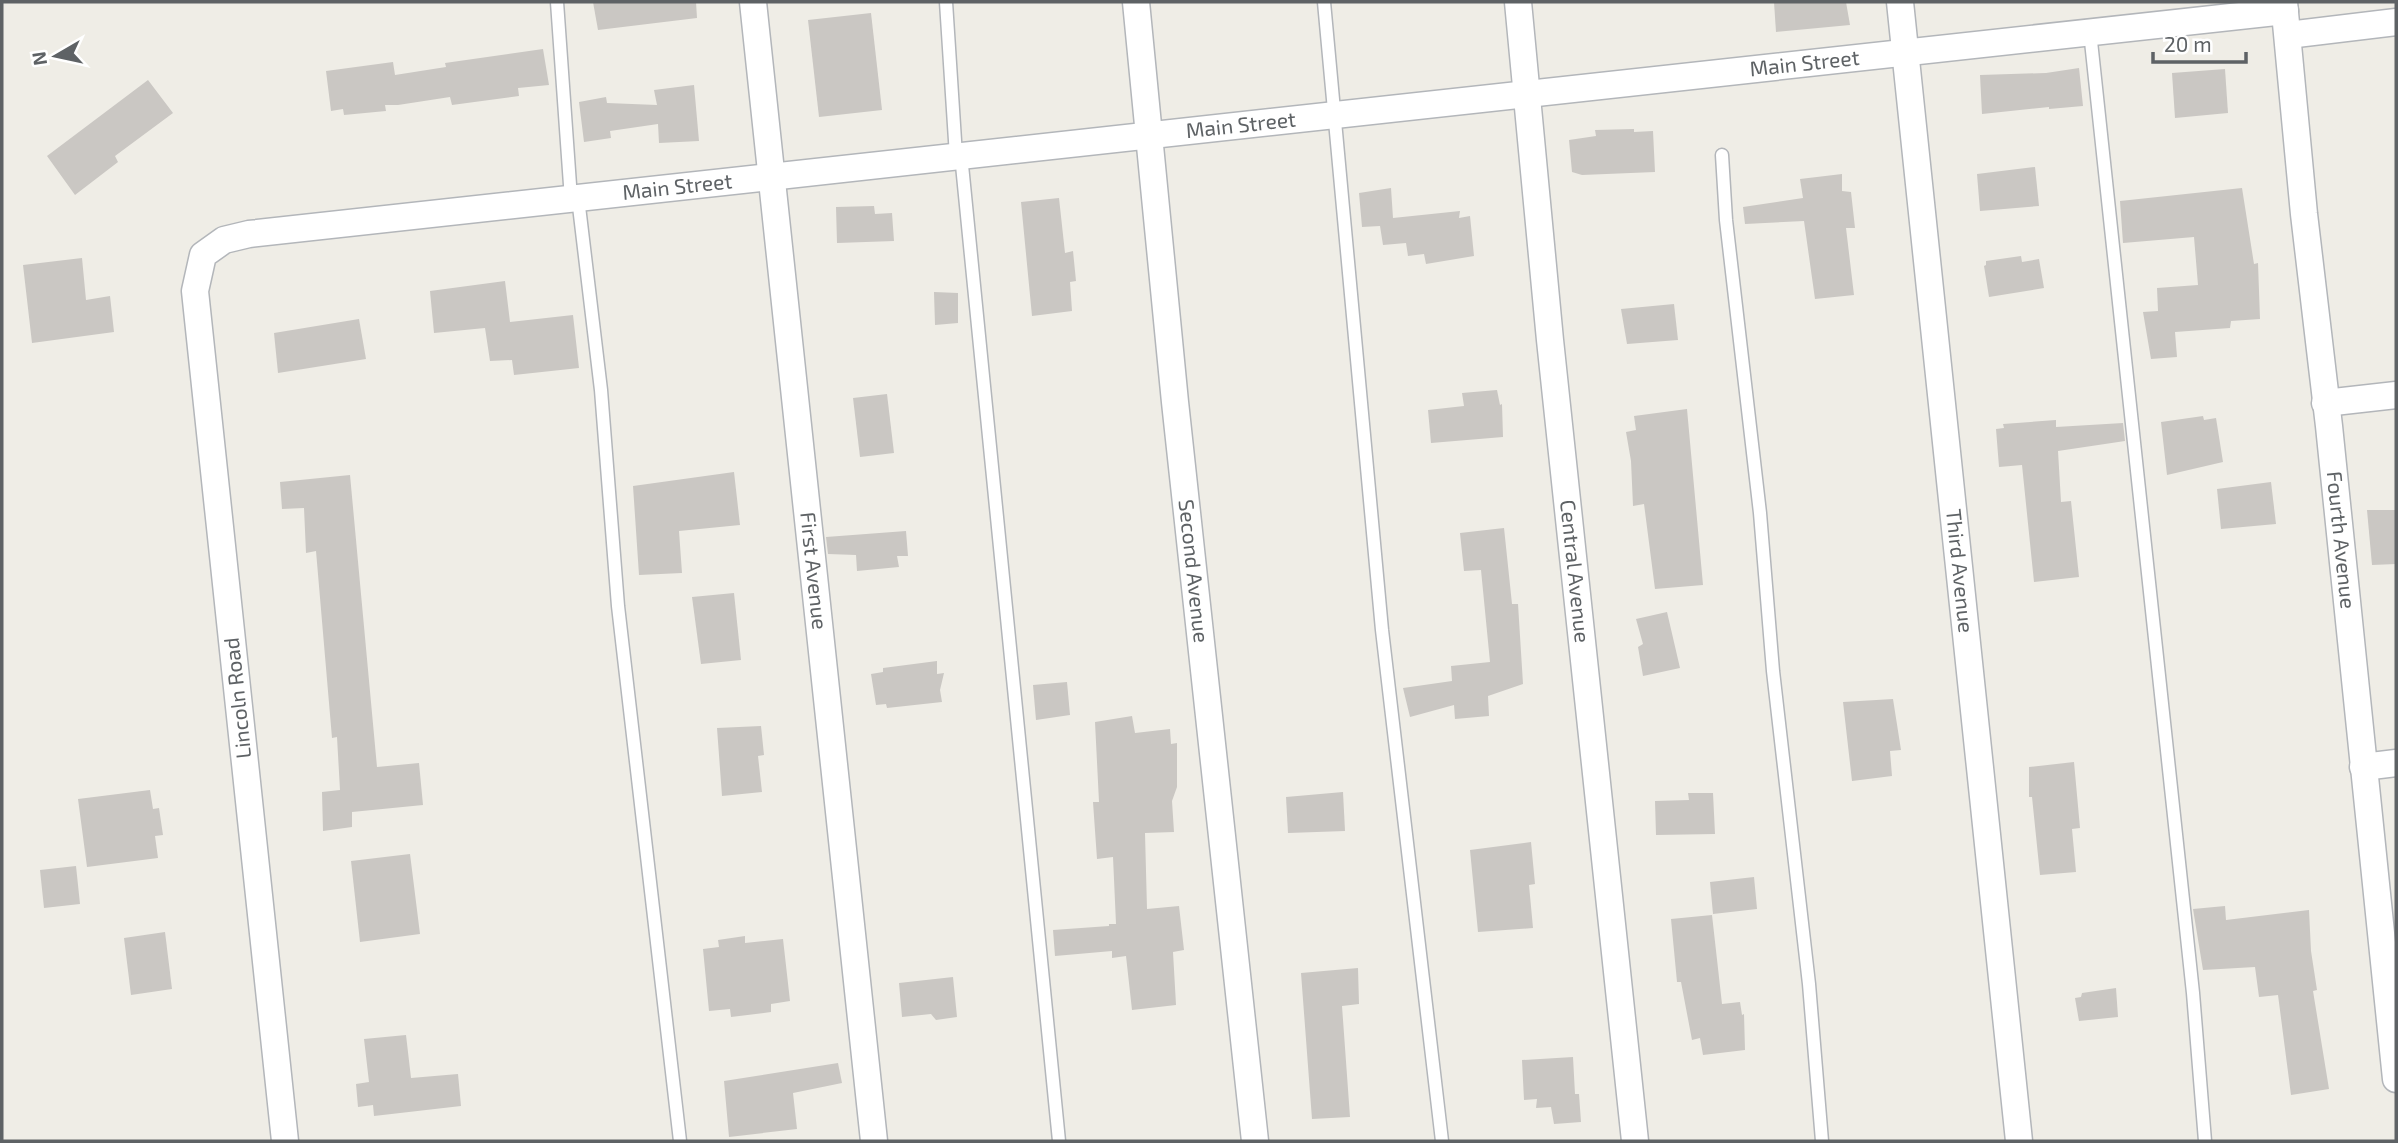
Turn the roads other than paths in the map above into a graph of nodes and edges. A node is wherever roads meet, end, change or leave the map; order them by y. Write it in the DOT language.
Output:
graph roads {
  1 [pos="557,2"];
  2 [pos="753,2"];
  3 [pos="946,2"];
  4 [pos="1136,2"];
  5 [pos="1324,2"];
  6 [pos="1518,2"];
  7 [pos="1900,2"];
  8 [pos="2285,16"];
  9 [pos="2396,22"];
  10 [pos="2090,32"];
  11 [pos="1906,52"];
  12 [pos="1527,93"];
  13 [pos="1336,114"];
  14 [pos="1150,135"];
  15 [pos="1722,155"];
  16 [pos="959,156"];
  17 [pos="771,176"];
  18 [pos="574,198"];
  19 [pos="203,255"];
  20 [pos="2396,395"];
  21 [pos="2325,403"];
  22 [pos="2396,763"];
  23 [pos="2362,767"];
  24 [pos="2396,1079"];
  25 [pos="285,1141"];
  26 [pos="680,1141"];
  27 [pos="873,1141"];
  28 [pos="1059,1141"];
  29 [pos="1255,1141"];
  30 [pos="1442,1141"];
  31 [pos="1635,1141"];
  32 [pos="1822,1141"];
  33 [pos="2020,1141"];
  34 [pos="2205,1141"];
  1 -- 18 [label="lane"];
  2 -- 17 [label="street, First Avenue"];
  3 -- 16 [label="lane"];
  4 -- 14 [label="street, Second Avenue"];
  5 -- 13 [label="lane"];
  6 -- 12 [label="street, Central Avenue"];
  7 -- 11 [label="street, Third Avenue"];
  8 -- 9 [label="street, Main Street"];
  8 -- 10 [label="street, Main Street"];
  8 -- 21 [label="street, Fourth Avenue"];
  10 -- 11 [label="street, Main Street"];
  10 -- 34 [label="lane"];
  11 -- 12 [label="street, Main Street"];
  11 -- 33 [label="street, Third Avenue"];
  12 -- 13 [label="street, Main Street"];
  12 -- 31 [label="street, Central Avenue"];
  13 -- 14 [label="street, Main Street"];
  13 -- 30 [label="lane"];
  14 -- 16 [label="street, Main Street"];
  14 -- 29 [label="street, Second Avenue"];
  15 -- 32 [label="lane"];
  16 -- 17 [label="street, Main Street"];
  16 -- 28 [label="lane"];
  17 -- 18 [label="street, Main Street"];
  17 -- 27 [label="street, First Avenue"];
  18 -- 19 [label="street, Main Street"];
  18 -- 26 [label="lane"];
  19 -- 25 [label="street, Lincoln Road"];
  20 -- 21 [label="street"];
  21 -- 23 [label="street, Fourth Avenue"];
  22 -- 23 [label="street"];
  23 -- 24 [label="street, Fourth Avenue"];
}
